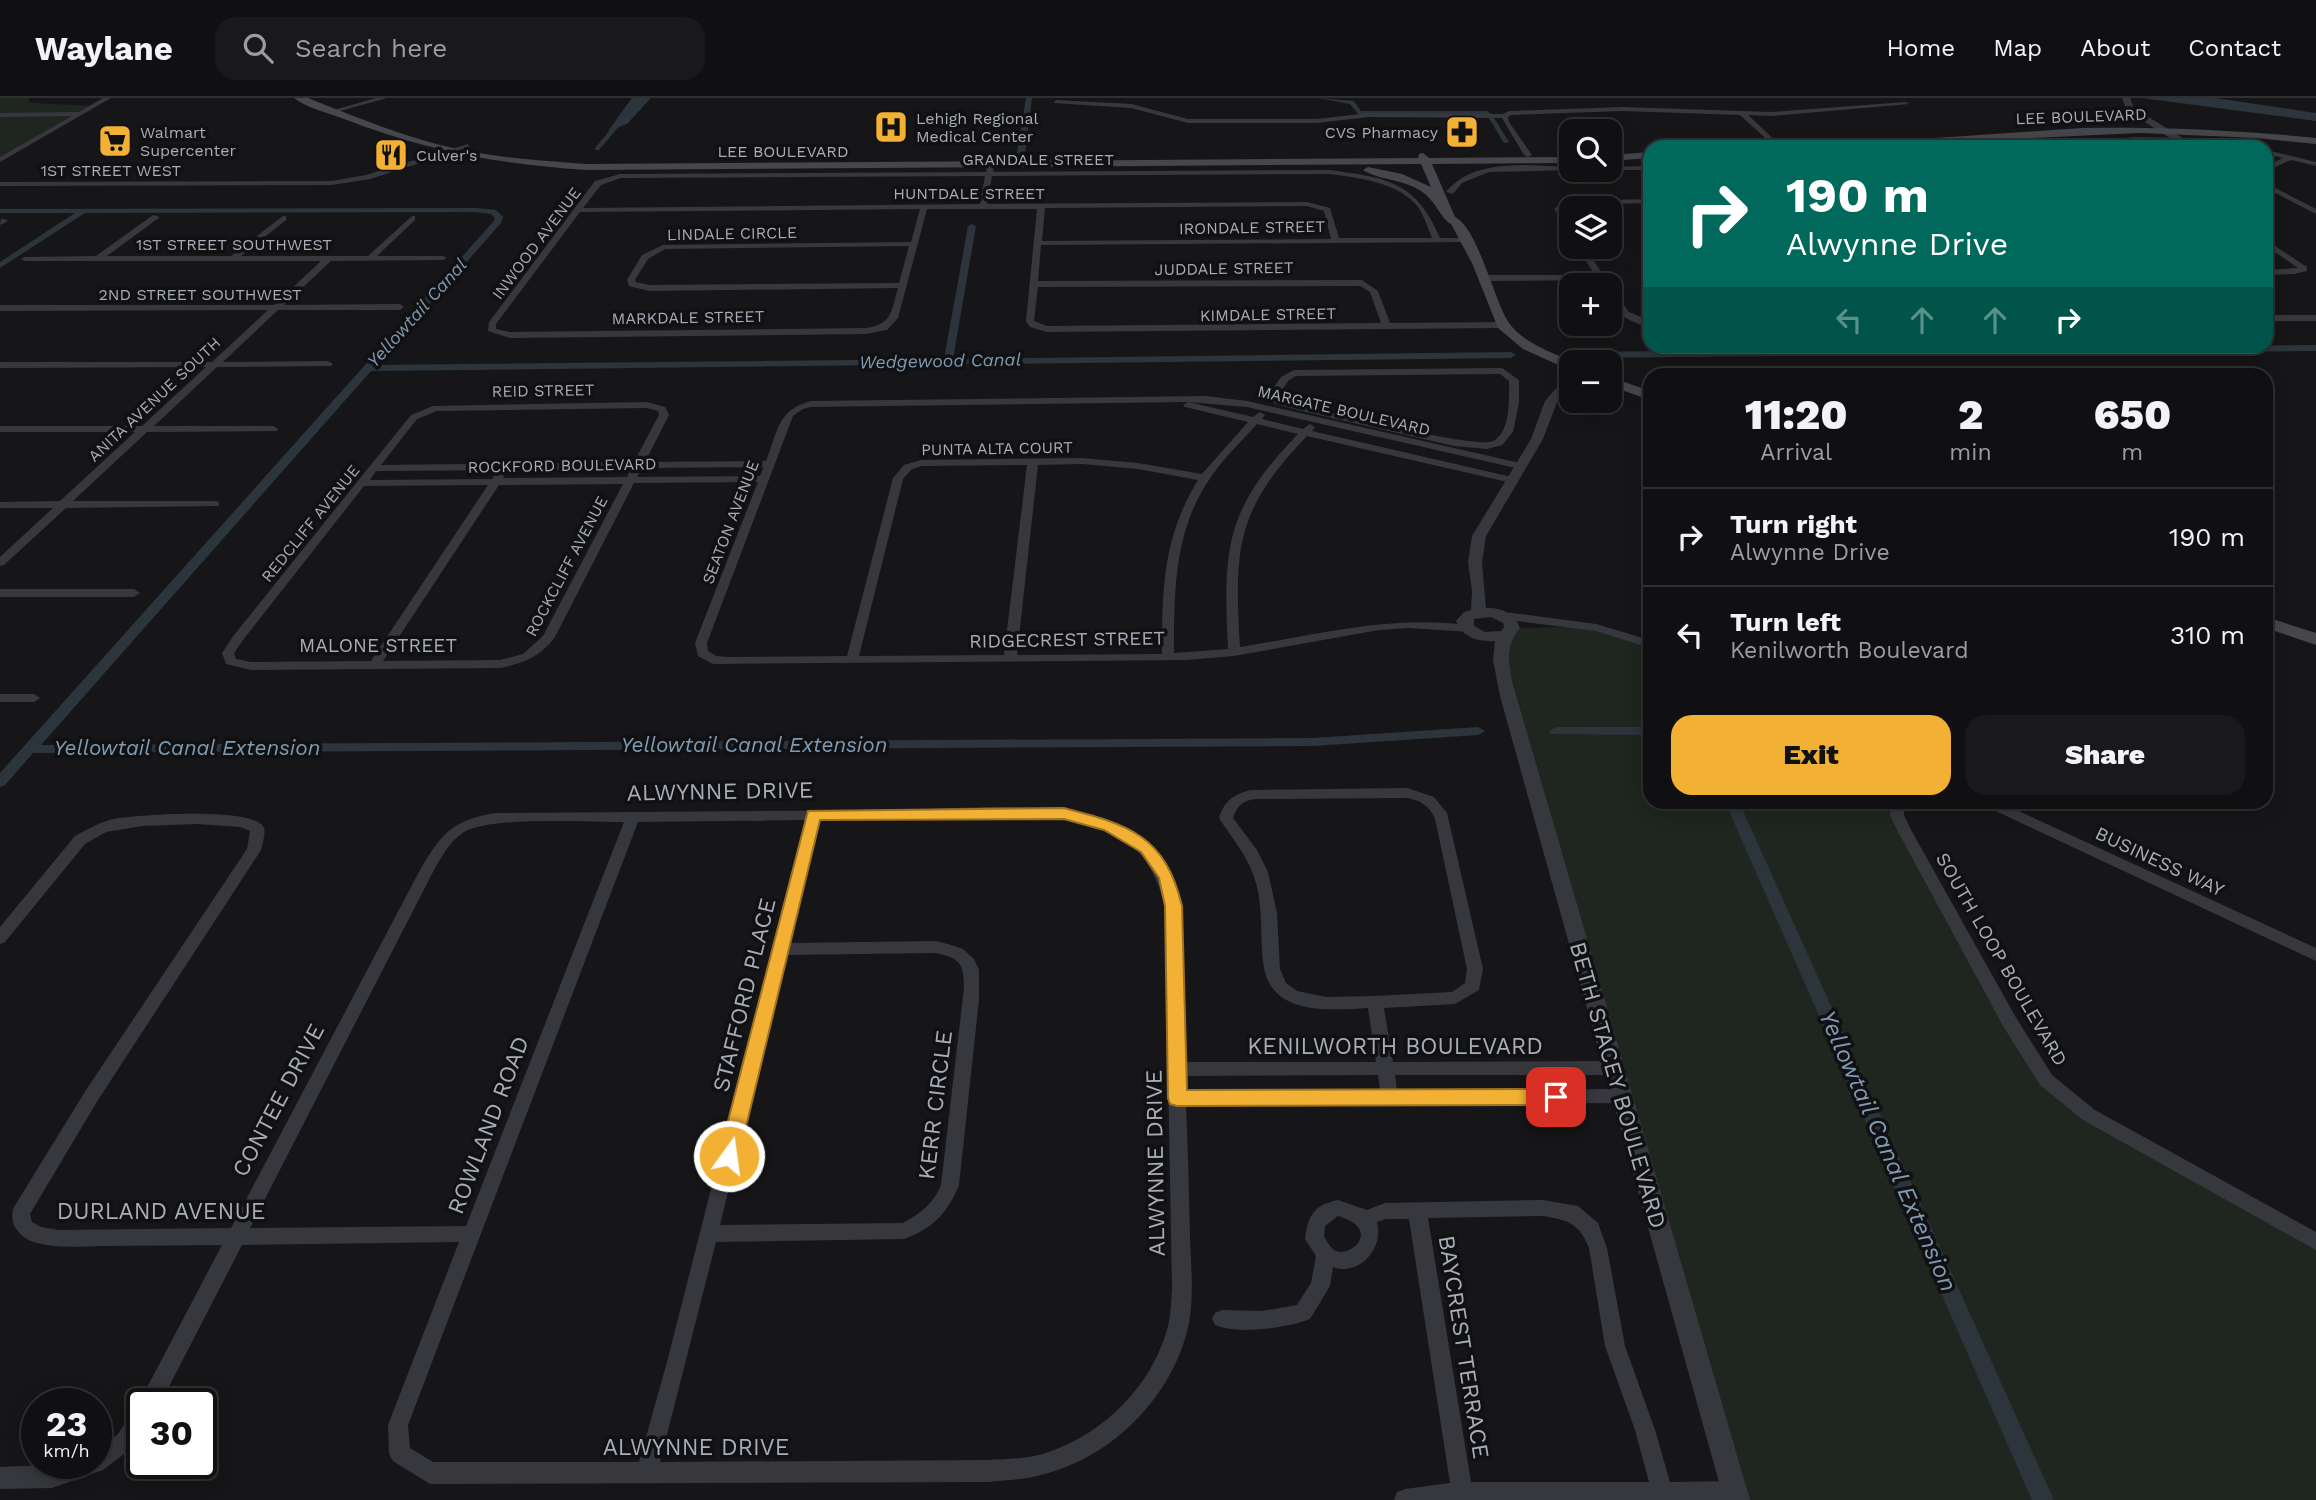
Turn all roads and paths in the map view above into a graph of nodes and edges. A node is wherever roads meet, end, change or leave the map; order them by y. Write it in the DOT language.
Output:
graph roads {
  1 [pos="108,98"];
  2 [pos="299,98"];
  3 [pos="322,98"];
  4 [pos="384,98"];
  5 [pos="2126,98"];
  6 [pos="1056,102"];
  7 [pos="1906,104"];
  8 [pos="348,107"];
  9 [pos="333,111"];
  10 [pos="1742,113"];
  11 [pos="79,114"];
  12 [pos="0,115"];
  13 [pos="1505,116"];
  14 [pos="2168,131"];
  15 [pos="1771,140"];
  16 [pos="1933,140"];
  17 [pos="1999,140"];
  18 [pos="2179,140"];
  19 [pos="2316,143"];
  20 [pos="468,146"];
  21 [pos="454,151"];
  22 [pos="2273,154"];
  23 [pos="1528,155"];
  24 [pos="1559,156"];
  25 [pos="1643,156"];
  26 [pos="1242,157"];
  27 [pos="1559,157"];
  28 [pos="1622,157"];
  29 [pos="2290,158"];
  30 [pos="0,160"];
  31 [pos="1431,160"];
  32 [pos="740,161"];
  33 [pos="1275,162"];
  34 [pos="1126,164"];
  35 [pos="2316,164"];
  36 [pos="990,166"];
  37 [pos="2273,166"];
  38 [pos="652,167"];
  39 [pos="1643,168"];
  40 [pos="1559,169"];
  41 [pos="1622,169"];
  42 [pos="1470,174"];
  43 [pos="609,178"];
  44 [pos="0,184"];
  45 [pos="2273,189"];
  46 [pos="1450,192"];
  47 [pos="1622,201"];
  48 [pos="1643,201"];
  49 [pos="1041,206"];
  50 [pos="924,207"];
  51 [pos="982,207"];
  52 [pos="1446,209"];
  53 [pos="578,210"];
  54 [pos="2316,212"];
  55 [pos="156,217"];
  56 [pos="283,218"];
  57 [pos="412,218"];
  58 [pos="1454,220"];
  59 [pos="1437,240"];
  60 [pos="1466,240"];
  61 [pos="1336,241"];
  62 [pos="1038,243"];
  63 [pos="914,244"];
  64 [pos="2273,247"];
  65 [pos="234,258"];
  66 [pos="330,258"];
  67 [pos="370,258"];
  68 [pos="443,258"];
  69 [pos="25,259"];
  70 [pos="98,259"];
  71 [pos="2273,272"];
  72 [pos="1483,278"];
  73 [pos="1559,280"];
  74 [pos="1034,284"];
  75 [pos="903,285"];
  76 [pos="400,307"];
  77 [pos="0,308"];
  78 [pos="276,308"];
  79 [pos="1622,312"];
  80 [pos="2273,318"];
  81 [pos="2316,318"];
  82 [pos="1643,322"];
  83 [pos="1503,325"];
  84 [pos="1386,326"];
  85 [pos="492,331"];
  86 [pos="1559,361"];
  87 [pos="215,364"];
  88 [pos="328,364"];
  89 [pos="0,365"];
  90 [pos="1622,386"];
  91 [pos="1559,392"];
  92 [pos="1643,393"];
  93 [pos="1159,400"];
  94 [pos="800,407"];
  95 [pos="662,409"];
  96 [pos="1266,409"];
  97 [pos="425,411"];
  98 [pos="1319,416"];
  99 [pos="1255,420"];
  100 [pos="0,429"];
  101 [pos="145,429"];
  102 [pos="274,429"];
  103 [pos="1306,431"];
  104 [pos="1452,447"];
  105 [pos="1033,462"];
  106 [pos="770,464"];
  107 [pos="637,466"];
  108 [pos="1520,466"];
  109 [pos="505,467"];
  110 [pos="373,468"];
  111 [pos="1204,478"];
  112 [pos="764,479"];
  113 [pos="631,480"];
  114 [pos="1512,480"];
  115 [pos="496,481"];
  116 [pos="361,484"];
  117 [pos="215,504"];
  118 [pos="0,505"];
  119 [pos="63,505"];
  120 [pos="0,563"];
  121 [pos="1479,591"];
  122 [pos="0,593"];
  123 [pos="134,593"];
  124 [pos="1501,615"];
  125 [pos="1470,619"];
  126 [pos="1566,624"];
  127 [pos="2273,624"];
  128 [pos="1506,634"];
  129 [pos="1483,637"];
  130 [pos="2316,639"];
  131 [pos="1643,641"];
  132 [pos="1234,652"];
  133 [pos="702,653"];
  134 [pos="1168,657"];
  135 [pos="526,658"];
  136 [pos="1010,659"];
  137 [pos="852,660"];
  138 [pos="230,661"];
  139 [pos="375,664"];
  140 [pos="1502,669"];
  141 [pos="0,698"];
  142 [pos="34,698"];
  143 [pos="1898,809"];
  144 [pos="2003,809"];
  145 [pos="813,815"];
  146 [pos="633,817"];
  147 [pos="461,826"];
  148 [pos="0,938"];
  149 [pos="781,949"];
  150 [pos="2316,955"];
  151 [pos="1375,1002"];
  152 [pos="1613,1068"];
  153 [pos="1177,1069"];
  154 [pos="1387,1070"];
  155 [pos="1621,1096"];
  156 [pos="1390,1097"];
  157 [pos="1177,1098"];
  158 [pos="1417,1209"];
  159 [pos="1365,1219"];
  160 [pos="472,1234"];
  161 [pos="709,1234"];
  162 [pos="237,1236"];
  163 [pos="2316,1242"];
  164 [pos="1326,1254"];
  165 [pos="1222,1320"];
  166 [pos="157,1388"];
  167 [pos="126,1440"];
  168 [pos="112,1451"];
  169 [pos="400,1454"];
  170 [pos="647,1472"];
  171 [pos="0,1478"];
  172 [pos="21,1478"];
  173 [pos="1662,1492"];
  174 [pos="1462,1493"];
  175 [pos="1735,1496"];
  176 [pos="1405,1500"];
  1 -- 11 [label="street"];
  2 -- 9 [label="main road, LEE BOULEVARD"];
  3 -- 8 [label="main road, LEE BOULEVARD"];
  4 -- 8 [label="street"];
  5 -- 14 [label="street"];
  6 -- 13 [label="street"];
  7 -- 10 [label="street"];
  8 -- 9 [label="street"];
  8 -- 20 [label="main road, LEE BOULEVARD"];
  9 -- 21 [label="main road, LEE BOULEVARD"];
  10 -- 13 [label="street"];
  10 -- 15 [label="street"];
  11 -- 12 [label="street"];
  11 -- 30 [label="street"];
  13 -- 23 [label="street"];
  14 -- 16 [label="main road, LEE BOULEVARD"];
  14 -- 17 [label="main road, LEE BOULEVARD"];
  14 -- 18 [label="street"];
  14 -- 19 [label="main road, LEE BOULEVARD"];
  20 -- 21 [label="street, 1ST STREET WEST"];
  20 -- 32 [label="main road, LEE BOULEVARD"];
  21 -- 38 [label="main road, LEE BOULEVARD"];
  21 -- 44 [label="street, 1ST STREET WEST"];
  22 -- 29 [label="street"];
  23 -- 24 [label="main road, LEE BOULEVARD"];
  23 -- 31 [label="main road, LEE BOULEVARD"];
  25 -- 28 [label="main road"];
  26 -- 31 [label="main road, LEE BOULEVARD"];
  26 -- 34 [label="main road"];
  26 -- 36 [label="main road, LEE BOULEVARD"];
  27 -- 31 [label="main road, LEE BOULEVARD"];
  29 -- 35 [label="street"];
  29 -- 37 [label="street"];
  31 -- 33 [label="main road, LEE BOULEVARD"];
  31 -- 42 [label="main road"];
  31 -- 46 [label="main road"];
  31 -- 52 [label="main road"];
  32 -- 36 [label="main road, LEE BOULEVARD"];
  32 -- 38 [label="main road"];
  33 -- 34 [label="main road, LEE BOULEVARD"];
  33 -- 52 [label="main road"];
  34 -- 36 [label="main road, LEE BOULEVARD"];
  36 -- 38 [label="main road, LEE BOULEVARD"];
  36 -- 43 [label="street, GRANDALE STREET"];
  36 -- 51 [label="street"];
  36 -- 59 [label="street, GRANDALE STREET"];
  39 -- 41 [label="street"];
  40 -- 42 [label="street"];
  42 -- 46 [label="street"];
  43 -- 53 [label="street, INWOOD AVENUE"];
  45 -- 54 [label="street"];
  46 -- 58 [label="main road"];
  47 -- 48 [label="street"];
  49 -- 51 [label="street, HUNTDALE STREET"];
  49 -- 61 [label="street, HUNTDALE STREET"];
  49 -- 62 [label="street"];
  50 -- 51 [label="street, HUNTDALE STREET"];
  50 -- 53 [label="street, HUNTDALE STREET"];
  50 -- 63 [label="street"];
  52 -- 58 [label="main road"];
  53 -- 85 [label="street, INWOOD AVENUE"];
  55 -- 70 [label="street"];
  56 -- 65 [label="street"];
  57 -- 67 [label="street"];
  58 -- 60 [label="main road"];
  59 -- 60 [label="street, IRONDALE STREET"];
  59 -- 61 [label="street, IRONDALE STREET"];
  60 -- 72 [label="main road"];
  61 -- 62 [label="street, IRONDALE STREET"];
  62 -- 74 [label="street"];
  63 -- 75 [label="street"];
  63 -- 75 [label="street, LINDALE CIRCLE"];
  64 -- 71 [label="street"];
  65 -- 66 [label="street, 1ST STREET SOUTHWEST"];
  65 -- 70 [label="street, 1ST STREET SOUTHWEST"];
  66 -- 67 [label="street, 1ST STREET SOUTHWEST"];
  66 -- 78 [label="street, ANITA AVENUE SOUTH"];
  67 -- 68 [label="street, 1ST STREET SOUTHWEST"];
  69 -- 70 [label="street, 1ST STREET SOUTHWEST"];
  72 -- 73 [label="street"];
  72 -- 83 [label="main road"];
  74 -- 84 [label="street, JUDDALE STREET"];
  74 -- 84 [label="street, KIMDALE STREET"];
  75 -- 85 [label="street, MARKDALE STREET"];
  76 -- 78 [label="street, 2ND STREET SOUTHWEST"];
  77 -- 78 [label="street, 2ND STREET SOUTHWEST"];
  78 -- 87 [label="street, ANITA AVENUE SOUTH"];
  79 -- 82 [label="street"];
  80 -- 81 [label="street"];
  83 -- 84 [label="street, KIMDALE STREET"];
  83 -- 86 [label="main road"];
  87 -- 88 [label="street"];
  87 -- 89 [label="street"];
  87 -- 101 [label="street, ANITA AVENUE SOUTH"];
  90 -- 92 [label="main road"];
  91 -- 108 [label="street"];
  93 -- 94 [label="street, MARGATE BOULEVARD"];
  93 -- 96 [label="street, MARGATE BOULEVARD"];
  93 -- 99 [label="street, MARGATE BOULEVARD"];
  94 -- 106 [label="street, SEATON AVENUE"];
  95 -- 97 [label="street, REID STREET"];
  95 -- 107 [label="street, ROCKCLIFF AVENUE"];
  96 -- 98 [label="street, MARGATE BOULEVARD"];
  96 -- 99 [label="street"];
  97 -- 110 [label="street, REDCLIFF AVENUE"];
  98 -- 103 [label="street"];
  98 -- 104 [label="street, MARGATE BOULEVARD"];
  98 -- 104 [label="street"];
  99 -- 103 [label="street, MARGATE BOULEVARD"];
  99 -- 111 [label="street"];
  100 -- 101 [label="street"];
  101 -- 102 [label="street"];
  101 -- 119 [label="street, ANITA AVENUE SOUTH"];
  103 -- 114 [label="street, MARGATE BOULEVARD"];
  103 -- 132 [label="street"];
  104 -- 108 [label="street, MARGATE BOULEVARD"];
  105 -- 111 [label="street, PUNTA ALTA COURT"];
  105 -- 136 [label="street"];
  105 -- 137 [label="street, PUNTA ALTA COURT"];
  106 -- 107 [label="street, ROCKFORD BOULEVARD"];
  106 -- 112 [label="street, SEATON AVENUE"];
  107 -- 109 [label="street, ROCKFORD BOULEVARD"];
  107 -- 113 [label="street, ROCKCLIFF AVENUE"];
  108 -- 114 [label="street"];
  109 -- 110 [label="street, ROCKFORD BOULEVARD"];
  109 -- 115 [label="street"];
  110 -- 116 [label="street, REDCLIFF AVENUE"];
  111 -- 134 [label="street"];
  112 -- 113 [label="street, ROCKFORD BOULEVARD"];
  112 -- 133 [label="street, SEATON AVENUE"];
  113 -- 115 [label="street, ROCKFORD BOULEVARD"];
  113 -- 135 [label="street, ROCKCLIFF AVENUE"];
  114 -- 121 [label="street"];
  115 -- 116 [label="street, ROCKFORD BOULEVARD"];
  115 -- 139 [label="street"];
  116 -- 138 [label="street, REDCLIFF AVENUE"];
  117 -- 119 [label="street"];
  118 -- 119 [label="street"];
  119 -- 120 [label="street, ANITA AVENUE SOUTH"];
  121 -- 124 [label="street"];
  121 -- 125 [label="street"];
  122 -- 123 [label="street"];
  124 -- 125 [label="street"];
  124 -- 126 [label="street"];
  124 -- 128 [label="street"];
  125 -- 129 [label="street"];
  125 -- 132 [label="street, RIDGECREST STREET"];
  126 -- 128 [label="street"];
  126 -- 131 [label="street"];
  127 -- 130 [label="main road"];
  128 -- 129 [label="street"];
  128 -- 140 [label="street, BETH STACEY BOULEVARD"];
  129 -- 140 [label="street, BETH STACEY BOULEVARD"];
  132 -- 134 [label="street, RIDGECREST STREET"];
  133 -- 137 [label="street, RIDGECREST STREET"];
  134 -- 136 [label="street, RIDGECREST STREET"];
  135 -- 139 [label="street, MALONE STREET"];
  136 -- 137 [label="street, RIDGECREST STREET"];
  138 -- 139 [label="street, MALONE STREET"];
  140 -- 152 [label="street, BETH STACEY BOULEVARD"];
  141 -- 142 [label="street"];
  143 -- 163 [label="street, SOUTH LOOP BOULEVARD"];
  144 -- 150 [label="street, BUSINESS WAY"];
  145 -- 146 [label="street, ALWYNNE DRIVE"];
  145 -- 149 [label="street, STAFFORD PLACE"];
  145 -- 153 [label="street, ALWYNNE DRIVE"];
  146 -- 147 [label="street, ALWYNNE DRIVE"];
  146 -- 160 [label="street, ROWLAND ROAD"];
  147 -- 162 [label="street, CONTEE DRIVE"];
  148 -- 162 [label="street, DURLAND AVENUE"];
  149 -- 161 [label="street, STAFFORD PLACE"];
  149 -- 161 [label="street, KERR CIRCLE"];
  151 -- 151 [label="street"];
  151 -- 154 [label="street"];
  152 -- 154 [label="street, KENILWORTH BOULEVARD"];
  152 -- 155 [label="street, BETH STACEY BOULEVARD"];
  153 -- 154 [label="street, KENILWORTH BOULEVARD"];
  153 -- 157 [label="street, ALWYNNE DRIVE"];
  154 -- 156 [label="street"];
  155 -- 156 [label="street"];
  155 -- 175 [label="street, BETH STACEY BOULEVARD"];
  156 -- 157 [label="street"];
  157 -- 170 [label="street, ALWYNNE DRIVE"];
  158 -- 159 [label="street"];
  158 -- 173 [label="street"];
  158 -- 174 [label="street, BAYCREST TERRACE"];
  159 -- 164 [label="street"];
  159 -- 164 [label="street"];
  160 -- 162 [label="street, DURLAND AVENUE"];
  160 -- 169 [label="street, ROWLAND ROAD"];
  161 -- 170 [label="street, STAFFORD PLACE"];
  162 -- 166 [label="street, CONTEE DRIVE"];
  164 -- 165 [label="street"];
  167 -- 168 [label="street"];
  169 -- 170 [label="street, ALWYNNE DRIVE"];
  171 -- 172 [label="street"];
  173 -- 174 [label="street"];
  173 -- 175 [label="street"];
  174 -- 176 [label="street"];
}
